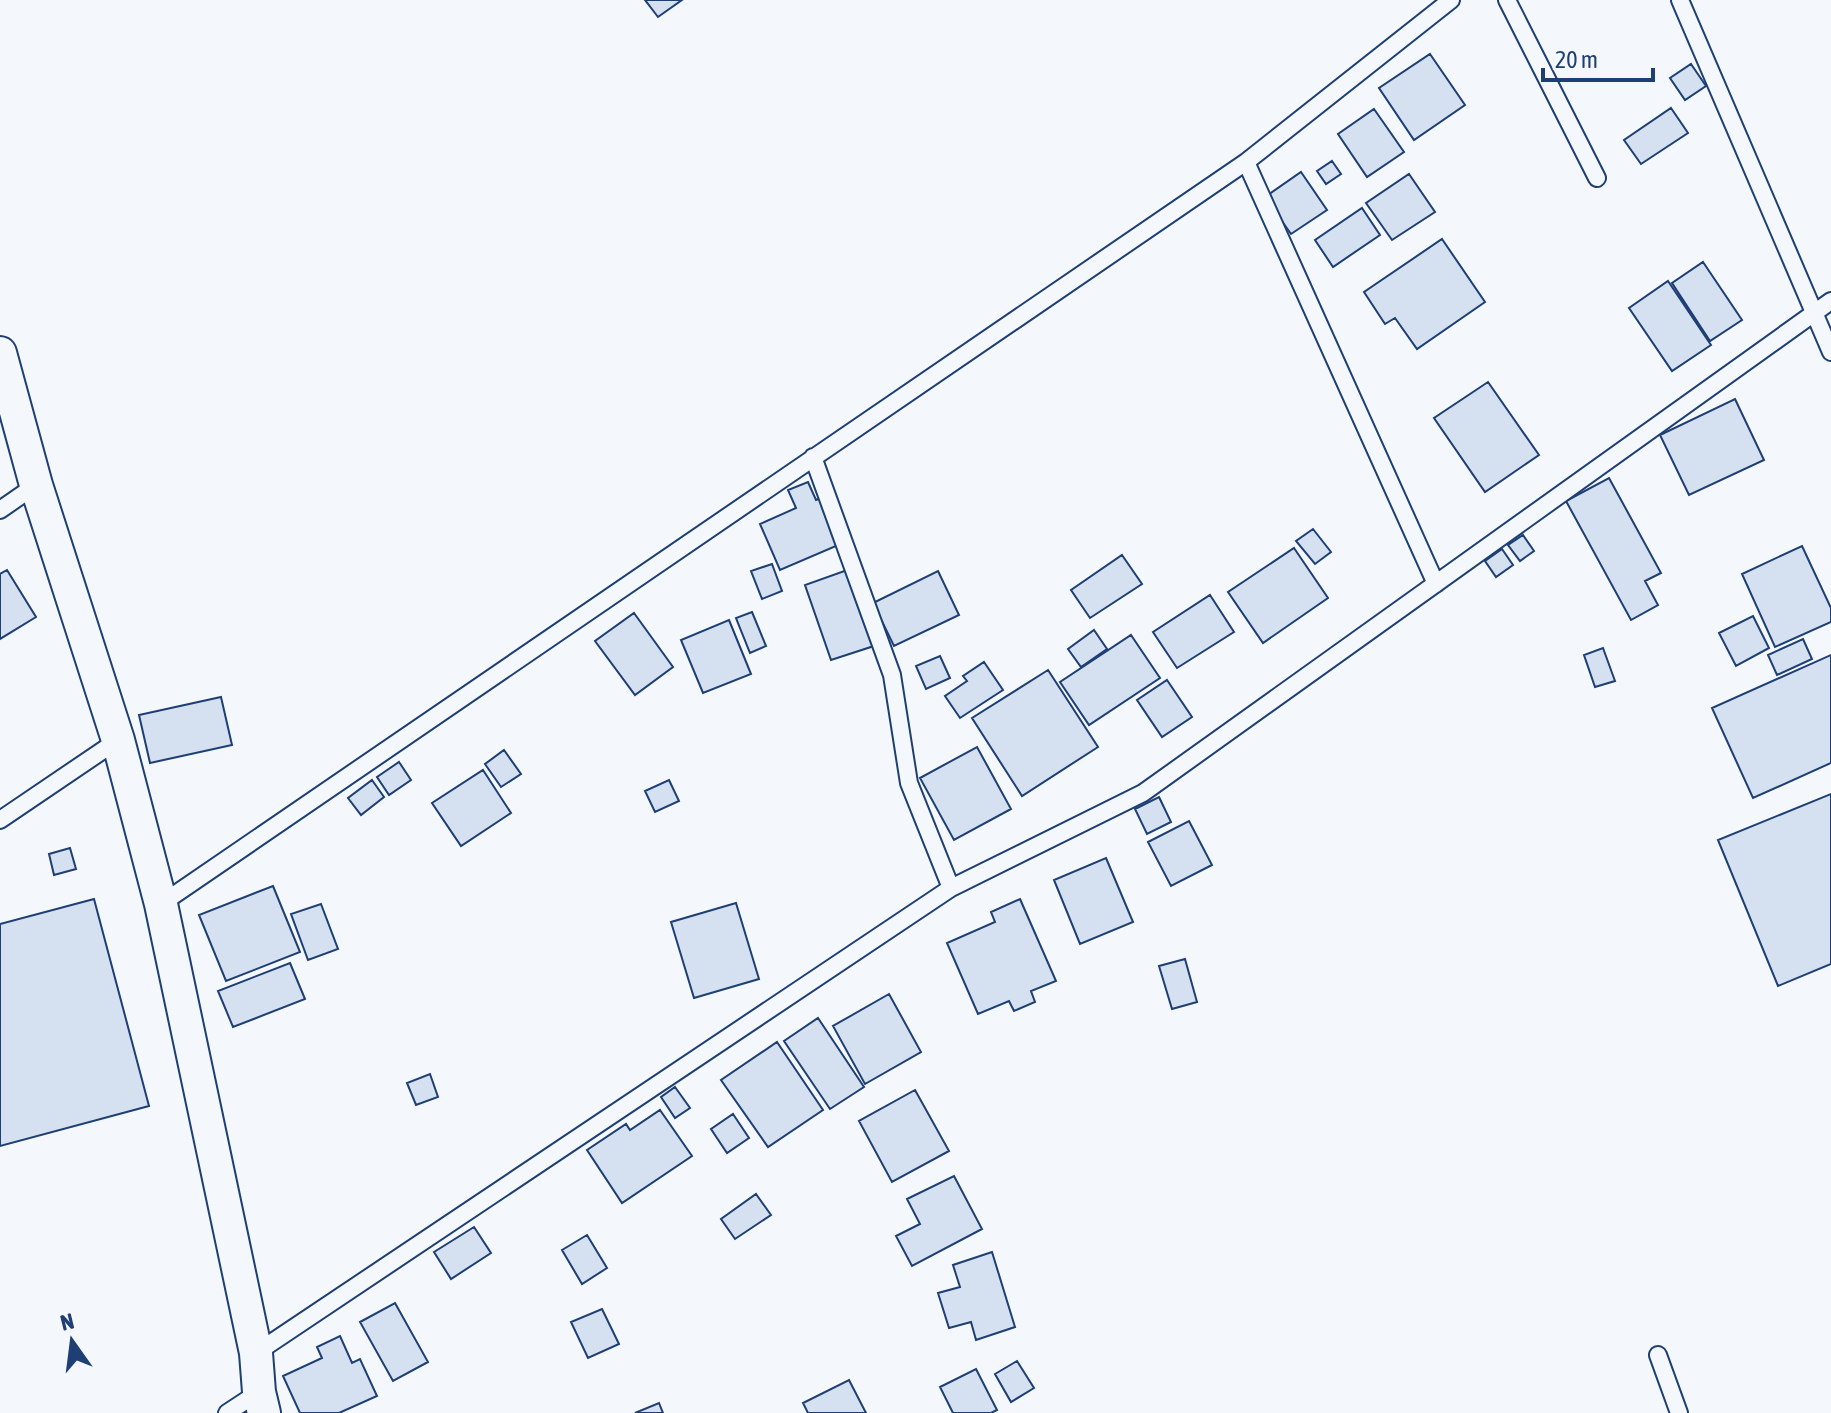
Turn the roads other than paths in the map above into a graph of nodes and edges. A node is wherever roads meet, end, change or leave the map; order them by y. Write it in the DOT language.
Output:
graph roads {
  1 [pos="1451,0"];
  2 [pos="1507,0"];
  3 [pos="1680,0"];
  4 [pos="1246,162"];
  5 [pos="1597,178"];
  6 [pos="1831,301"];
  7 [pos="1814,315"];
  8 [pos="1831,352"];
  9 [pos="0,353"];
  10 [pos="813,457"];
  11 [pos="36,485"];
  12 [pos="0,510"];
  13 [pos="1436,584"];
  14 [pos="118,740"];
  15 [pos="0,820"];
  16 [pos="951,888"];
  17 [pos="161,904"];
  18 [pos="256,1353"];
  19 [pos="1658,1355"];
  20 [pos="261,1403"];
  21 [pos="227,1413"];
  22 [pos="1679,1413"];
  1 -- 4 [label="lane"];
  2 -- 5 [label="lane"];
  3 -- 7 [label="lane"];
  4 -- 10 [label="lane"];
  4 -- 13 [label="lane"];
  6 -- 7 [label="lane"];
  7 -- 8 [label="lane"];
  7 -- 13 [label="lane"];
  9 -- 11 [label="street"];
  10 -- 16 [label="lane"];
  10 -- 17 [label="lane"];
  11 -- 12 [label="lane"];
  11 -- 14 [label="street"];
  13 -- 16 [label="lane"];
  14 -- 15 [label="lane"];
  14 -- 17 [label="street"];
  16 -- 18 [label="lane"];
  17 -- 18 [label="street"];
  18 -- 20 [label="street"];
  19 -- 22 [label="lane"];
  20 -- 21 [label="lane"];
}
